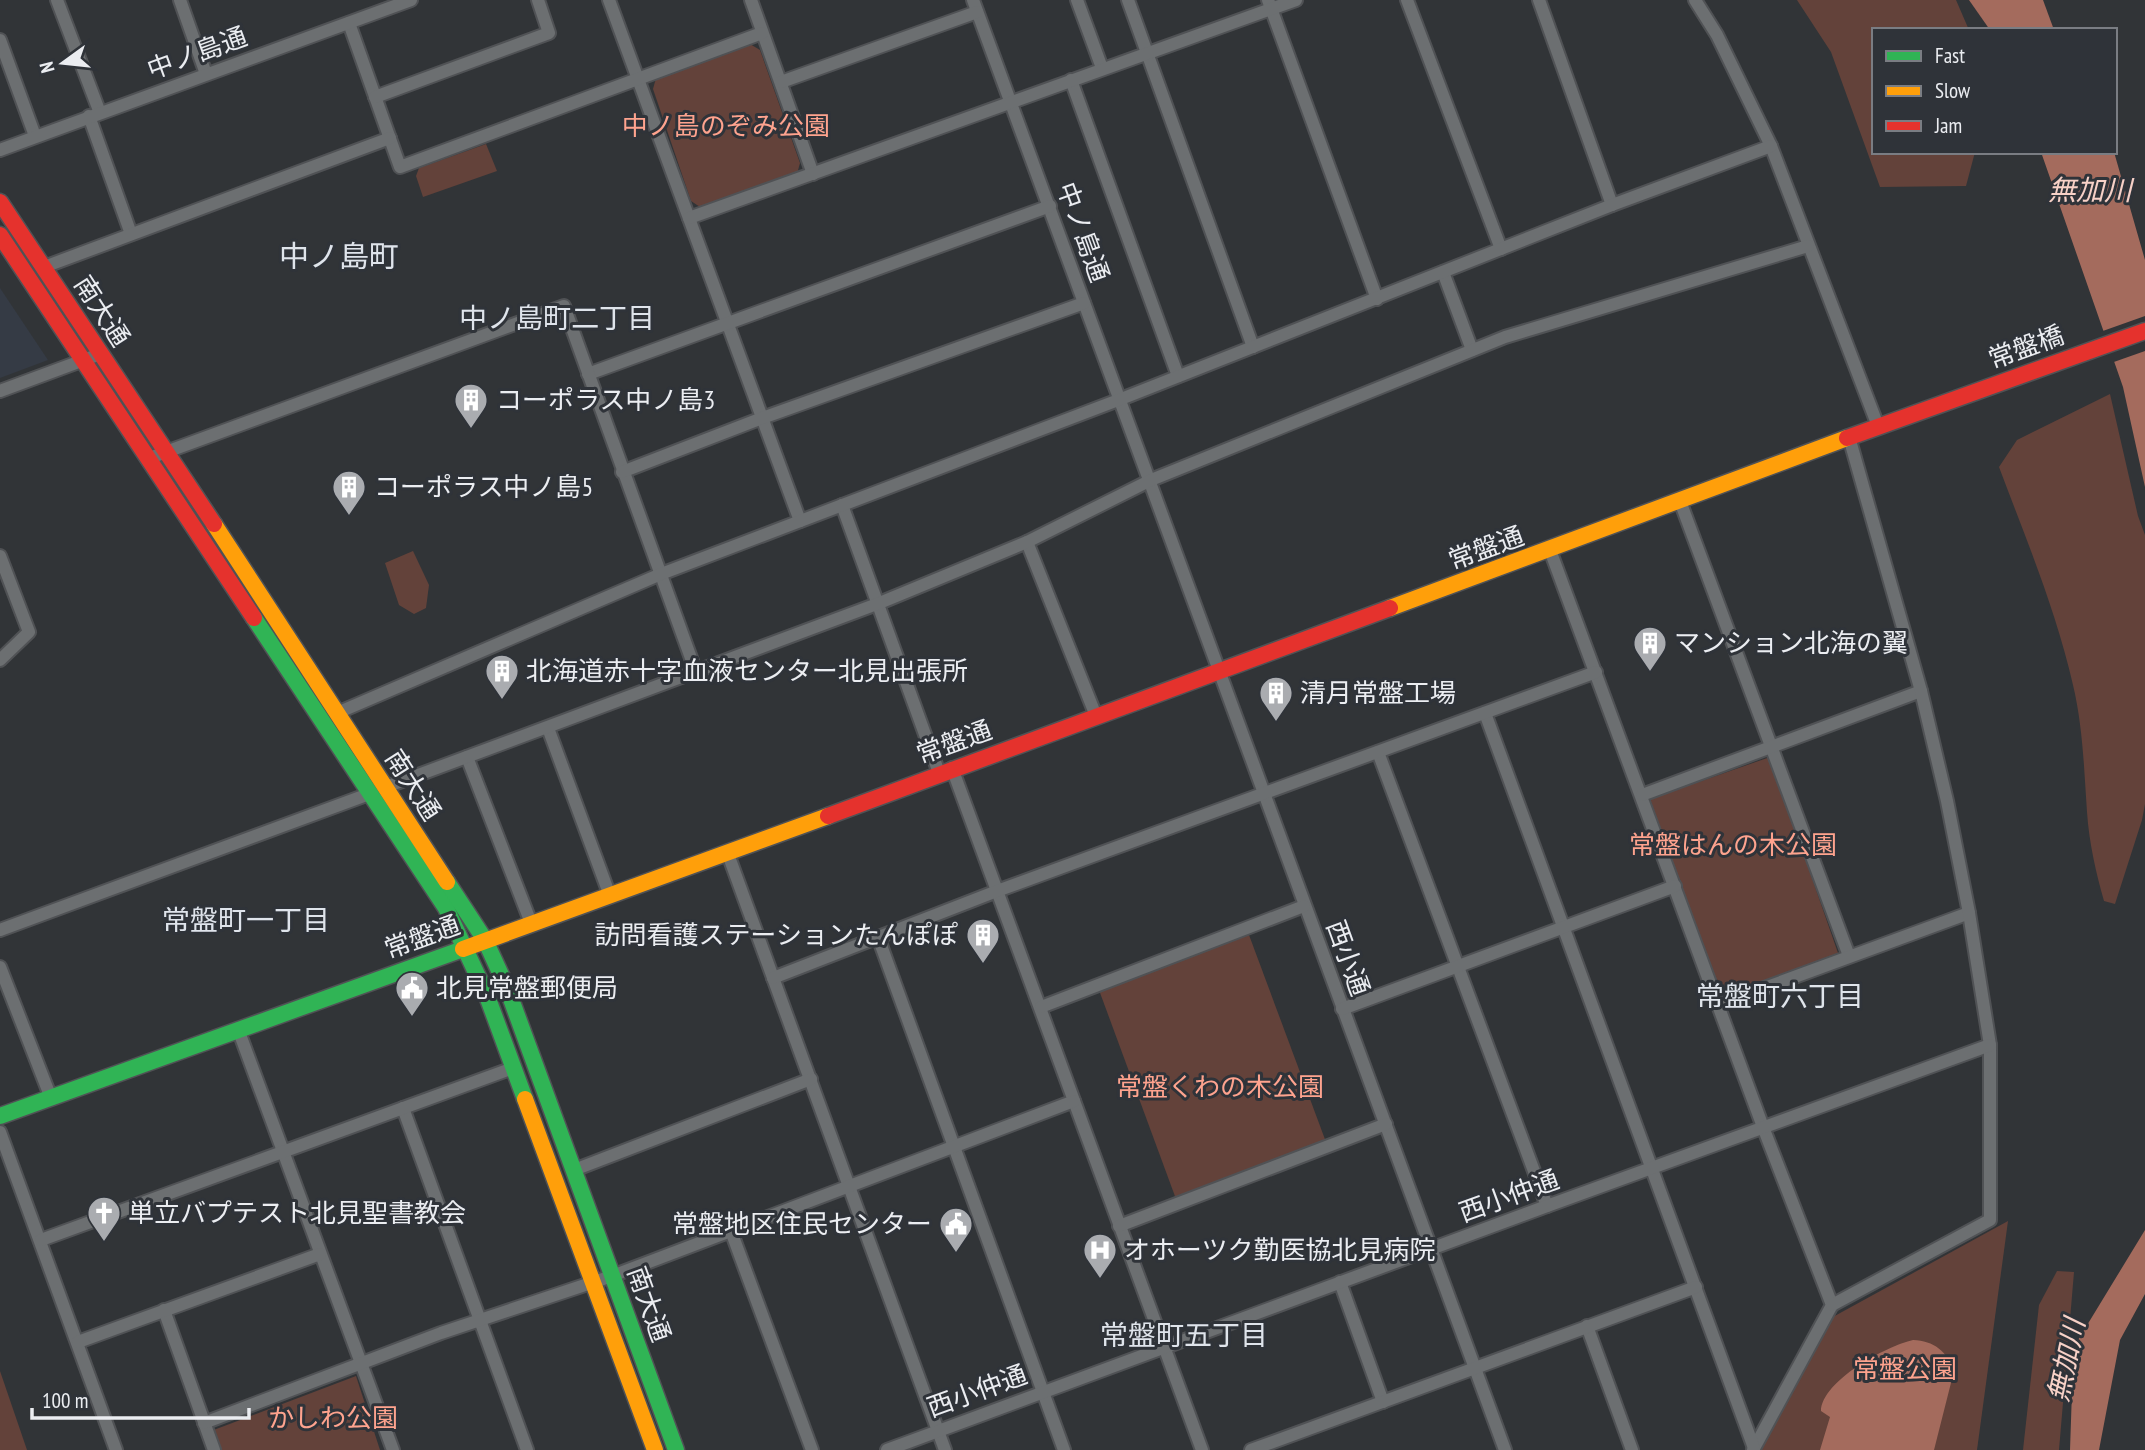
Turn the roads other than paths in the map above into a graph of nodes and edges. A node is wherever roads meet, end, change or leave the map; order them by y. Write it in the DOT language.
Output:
graph roads {
  1 [pos="57,0"];
  2 [pos="180,0"];
  3 [pos="409,0"];
  4 [pos="538,0"];
  5 [pos="609,0"];
  6 [pos="751,0"];
  7 [pos="1077,0"];
  8 [pos="1128,0"];
  9 [pos="1296,0"];
  10 [pos="1407,0"];
  11 [pos="1539,0"];
  12 [pos="1695,0"];
  13 [pos="1270,4"];
  14 [pos="975,6"];
  15 [pos="349,23"];
  16 [pos="762,33"];
  17 [pos="0,40"];
  18 [pos="1147,52"];
  19 [pos="1101,68"];
  20 [pos="206,75"];
  21 [pos="636,78"];
  22 [pos="1071,80"];
  23 [pos="781,82"];
  24 [pos="374,97"];
  25 [pos="1011,101"];
  26 [pos="95,115"];
  27 [pos="35,136"];
  28 [pos="390,138"];
  29 [pos="1771,146"];
  30 [pos="0,150"];
  31 [pos="813,174"];
  32 [pos="0,202"];
  33 [pos="1612,205"];
  34 [pos="1050,206"];
  35 [pos="689,218"];
  36 [pos="131,234"];
  37 [pos="0,235"];
  38 [pos="1808,246"];
  39 [pos="1501,249"];
  40 [pos="44,267"];
  41 [pos="1443,272"];
  42 [pos="1377,299"];
  43 [pos="1084,303"];
  44 [pos="727,322"];
  45 [pos="2145,331"];
  46 [pos="1253,347"];
  47 [pos="1472,350"];
  48 [pos="100,354"];
  49 [pos="83,361"];
  50 [pos="588,374"];
  51 [pos="1178,376"];
  52 [pos="0,391"];
  53 [pos="1121,399"];
  54 [pos="1923,410"];
  55 [pos="762,418"];
  56 [pos="1878,426"];
  57 [pos="1849,437"];
  58 [pos="166,451"];
  59 [pos="147,459"];
  60 [pos="622,472"];
  61 [pos="1151,480"];
  62 [pos="1680,501"];
  63 [pos="842,505"];
  64 [pos="800,522"];
  65 [pos="1027,542"];
  66 [pos="1550,550"];
  67 [pos="0,555"];
  68 [pos="661,575"];
  69 [pos="877,604"];
  70 [pos="0,660"];
  71 [pos="696,672"];
  72 [pos="1220,672"];
  73 [pos="1596,672"];
  74 [pos="1921,691"];
  75 [pos="337,713"];
  76 [pos="1485,713"];
  77 [pos="1096,716"];
  78 [pos="548,727"];
  79 [pos="1772,747"];
  80 [pos="1378,752"];
  81 [pos="467,757"];
  82 [pos="946,771"];
  83 [pos="386,787"];
  84 [pos="369,794"];
  85 [pos="1264,794"];
  86 [pos="1642,795"];
  87 [pos="728,854"];
  88 [pos="1675,886"];
  89 [pos="997,891"];
  90 [pos="610,896"];
  91 [pos="1304,906"];
  92 [pos="1969,912"];
  93 [pos="531,923"];
  94 [pos="1563,926"];
  95 [pos="0,930"];
  96 [pos="878,937"];
  97 [pos="485,940"];
  98 [pos="465,947"];
  99 [pos="1849,956"];
  100 [pos="1457,966"];
  101 [pos="0,967"];
  102 [pos="773,978"];
  103 [pos="1718,1005"];
  104 [pos="1041,1007"];
  105 [pos="1342,1009"];
  106 [pos="238,1029"];
  107 [pos="1990,1045"];
  108 [pos="513,1068"];
  109 [pos="811,1079"];
  110 [pos="51,1098"];
  111 [pos="1074,1101"];
  112 [pos="403,1108"];
  113 [pos="0,1116"];
  114 [pos="1386,1124"];
  115 [pos="1763,1126"];
  116 [pos="0,1132"];
  117 [pos="955,1146"];
  118 [pos="283,1151"];
  119 [pos="1652,1168"];
  120 [pos="574,1170"];
  121 [pos="849,1186"];
  122 [pos="1547,1206"];
  123 [pos="1119,1226"];
  124 [pos="731,1231"];
  125 [pos="41,1240"];
  126 [pos="1433,1248"];
  127 [pos="320,1254"];
  128 [pos="612,1276"];
  129 [pos="594,1282"];
  130 [pos="1340,1282"];
  131 [pos="1696,1287"];
  132 [pos="1832,1305"];
  133 [pos="164,1310"];
  134 [pos="480,1319"];
  135 [pos="1587,1326"];
  136 [pos="78,1342"];
  137 [pos="1165,1347"];
  138 [pos="361,1362"];
  139 [pos="1475,1368"];
  140 [pos="1043,1391"];
  141 [pos="1383,1402"];
  142 [pos="204,1423"];
  143 [pos="937,1430"];
  144 [pos="1753,1449"];
  145 [pos="116,1450"];
  146 [pos="214,1450"];
  147 [pos="393,1450"];
  148 [pos="527,1450"];
  149 [pos="655,1450"];
  150 [pos="676,1450"];
  151 [pos="812,1450"];
  152 [pos="887,1450"];
  153 [pos="945,1450"];
  154 [pos="1065,1450"];
  155 [pos="1202,1450"];
  156 [pos="1251,1450"];
  157 [pos="1505,1450"];
  158 [pos="1632,1450"];
  1 -- 26 [label="street"];
  2 -- 20 [label="street"];
  3 -- 15 [label="street, 中ノ島通"];
  4 -- 24 [label="street"];
  5 -- 21 [label="street"];
  6 -- 16 [label="street"];
  7 -- 19 [label="street"];
  8 -- 18 [label="street"];
  9 -- 13 [label="street"];
  10 -- 39 [label="street"];
  11 -- 33 [label="street"];
  12 -- 29 [label="street"];
  13 -- 18 [label="street"];
  13 -- 42 [label="street"];
  14 -- 23 [label="street"];
  14 -- 25 [label="street, 中ノ島通"];
  15 -- 20 [label="street, 中ノ島通"];
  15 -- 24 [label="street"];
  16 -- 21 [label="street"];
  16 -- 23 [label="street"];
  17 -- 27 [label="street"];
  18 -- 19 [label="street"];
  18 -- 46 [label="street"];
  19 -- 22 [label="street"];
  20 -- 26 [label="street, 中ノ島通"];
  21 -- 28 [label="street"];
  21 -- 35 [label="street"];
  22 -- 25 [label="street"];
  22 -- 51 [label="street"];
  23 -- 31 [label="street"];
  24 -- 28 [label="street"];
  25 -- 31 [label="street"];
  25 -- 34 [label="street, 中ノ島通"];
  26 -- 27 [label="street, 中ノ島通"];
  26 -- 36 [label="street"];
  27 -- 30 [label="street, 中ノ島通"];
  28 -- 36 [label="street"];
  29 -- 33 [label="street"];
  29 -- 38 [label="street"];
  31 -- 35 [label="street"];
  32 -- 40 [label="street, 南大通"];
  33 -- 39 [label="street"];
  34 -- 43 [label="street, 中ノ島通"];
  34 -- 44 [label="street"];
  35 -- 44 [label="street"];
  36 -- 40 [label="street"];
  37 -- 49 [label="street, 南大通"];
  38 -- 47 [label="street"];
  38 -- 56 [label="street"];
  39 -- 41 [label="street"];
  40 -- 48 [label="street, 南大通"];
  41 -- 42 [label="street"];
  41 -- 47 [label="street"];
  42 -- 46 [label="street"];
  43 -- 53 [label="street, 中ノ島通"];
  43 -- 55 [label="street"];
  44 -- 50 [label="street"];
  44 -- 55 [label="street"];
  45 -- 54 [label="street, 常盤橋"];
  46 -- 51 [label="street"];
  47 -- 61 [label="street"];
  48 -- 49 [label="street"];
  48 -- 58 [label="street, 南大通"];
  49 -- 52 [label="street"];
  49 -- 59 [label="street, 南大通"];
  50 -- 58 [label="street"];
  50 -- 60 [label="street"];
  51 -- 53 [label="street"];
  53 -- 61 [label="street, 中ノ島通"];
  53 -- 63 [label="street"];
  54 -- 56 [label="street, 常盤通"];
  55 -- 60 [label="street"];
  55 -- 64 [label="street"];
  56 -- 57 [label="street, 常盤通"];
  57 -- 62 [label="street, 常盤通"];
  57 -- 74 [label="street"];
  58 -- 59 [label="street"];
  58 -- 75 [label="street, 南大通"];
  59 -- 84 [label="street, 南大通"];
  60 -- 68 [label="street"];
  61 -- 65 [label="street"];
  61 -- 72 [label="street, 西小通"];
  62 -- 66 [label="street, 常盤通"];
  62 -- 79 [label="street"];
  63 -- 64 [label="street"];
  63 -- 69 [label="street"];
  64 -- 68 [label="street"];
  65 -- 69 [label="street"];
  65 -- 77 [label="street"];
  66 -- 72 [label="street, 常盤通"];
  66 -- 73 [label="street"];
  67 -- 70 [label="street"];
  68 -- 71 [label="street"];
  68 -- 75 [label="street"];
  69 -- 71 [label="street"];
  69 -- 82 [label="street"];
  71 -- 78 [label="street"];
  72 -- 77 [label="street, 常盤通"];
  72 -- 85 [label="street, 西小通"];
  73 -- 76 [label="street"];
  73 -- 86 [label="street"];
  74 -- 79 [label="street"];
  74 -- 92 [label="street"];
  75 -- 83 [label="street, 南大通"];
  76 -- 80 [label="street"];
  76 -- 94 [label="street"];
  77 -- 82 [label="street, 常盤通"];
  78 -- 81 [label="street"];
  78 -- 90 [label="street"];
  79 -- 86 [label="street"];
  79 -- 99 [label="street"];
  80 -- 85 [label="street"];
  80 -- 100 [label="street"];
  81 -- 83 [label="street"];
  81 -- 93 [label="street"];
  82 -- 87 [label="street, 常盤通"];
  82 -- 89 [label="street"];
  83 -- 97 [label="street, 南大通"];
  84 -- 95 [label="street"];
  84 -- 98 [label="street, 南大通"];
  85 -- 89 [label="street"];
  85 -- 91 [label="street, 西小通"];
  86 -- 88 [label="street"];
  87 -- 90 [label="street, 常盤通"];
  87 -- 102 [label="street"];
  88 -- 94 [label="street"];
  88 -- 103 [label="street"];
  89 -- 96 [label="street"];
  89 -- 104 [label="street"];
  90 -- 93 [label="street, 常盤通"];
  91 -- 104 [label="street"];
  91 -- 105 [label="street, 西小通"];
  92 -- 99 [label="street"];
  92 -- 107 [label="street"];
  93 -- 97 [label="street, 常盤通"];
  94 -- 100 [label="street"];
  94 -- 119 [label="street"];
  96 -- 102 [label="street"];
  96 -- 117 [label="street"];
  97 -- 98 [label="street, 常盤通"];
  97 -- 120 [label="street, 南大通"];
  98 -- 106 [label="street, 常盤通"];
  98 -- 108 [label="street, 南大通"];
  99 -- 103 [label="street"];
  100 -- 105 [label="street"];
  100 -- 122 [label="street"];
  101 -- 110 [label="street"];
  102 -- 109 [label="street"];
  103 -- 115 [label="street"];
  104 -- 111 [label="street"];
  105 -- 114 [label="street, 西小通"];
  106 -- 110 [label="street, 常盤通"];
  106 -- 118 [label="street"];
  107 -- 115 [label="street, 西小仲通"];
  107 -- 132 [label="street"];
  108 -- 112 [label="street"];
  108 -- 129 [label="street, 南大通"];
  109 -- 120 [label="street"];
  109 -- 121 [label="street"];
  110 -- 113 [label="street, 常盤通"];
  111 -- 117 [label="street"];
  111 -- 123 [label="street"];
  112 -- 118 [label="street"];
  112 -- 134 [label="street"];
  114 -- 123 [label="street"];
  114 -- 126 [label="street, 西小通"];
  115 -- 119 [label="street, 西小仲通"];
  115 -- 132 [label="street"];
  116 -- 125 [label="street"];
  117 -- 121 [label="street"];
  117 -- 140 [label="street"];
  118 -- 125 [label="street"];
  118 -- 127 [label="street"];
  119 -- 122 [label="street, 西小仲通"];
  119 -- 131 [label="street"];
  120 -- 128 [label="street, 南大通"];
  121 -- 124 [label="street"];
  121 -- 143 [label="street"];
  122 -- 126 [label="street, 西小仲通"];
  123 -- 137 [label="street"];
  124 -- 128 [label="street"];
  124 -- 151 [label="street"];
  125 -- 136 [label="street"];
  126 -- 130 [label="street, 西小仲通"];
  126 -- 139 [label="street, 西小通"];
  127 -- 133 [label="street"];
  127 -- 138 [label="street"];
  128 -- 129 [label="street"];
  128 -- 150 [label="street, 南大通"];
  129 -- 134 [label="street"];
  129 -- 149 [label="street, 南大通"];
  130 -- 137 [label="street, 西小仲通"];
  130 -- 141 [label="street"];
  131 -- 135 [label="street"];
  131 -- 144 [label="street"];
  132 -- 144 [label="street"];
  133 -- 136 [label="street"];
  133 -- 142 [label="street"];
  134 -- 138 [label="street"];
  134 -- 148 [label="street"];
  135 -- 139 [label="street"];
  135 -- 158 [label="street"];
  136 -- 145 [label="street"];
  137 -- 140 [label="street, 西小仲通"];
  137 -- 155 [label="street"];
  138 -- 142 [label="street"];
  138 -- 147 [label="street"];
  139 -- 141 [label="street"];
  139 -- 157 [label="street, 西小通"];
  140 -- 143 [label="street, 西小仲通"];
  140 -- 154 [label="street"];
  141 -- 156 [label="street"];
  142 -- 146 [label="street"];
  143 -- 152 [label="street, 西小仲通"];
  143 -- 153 [label="street"];
}
